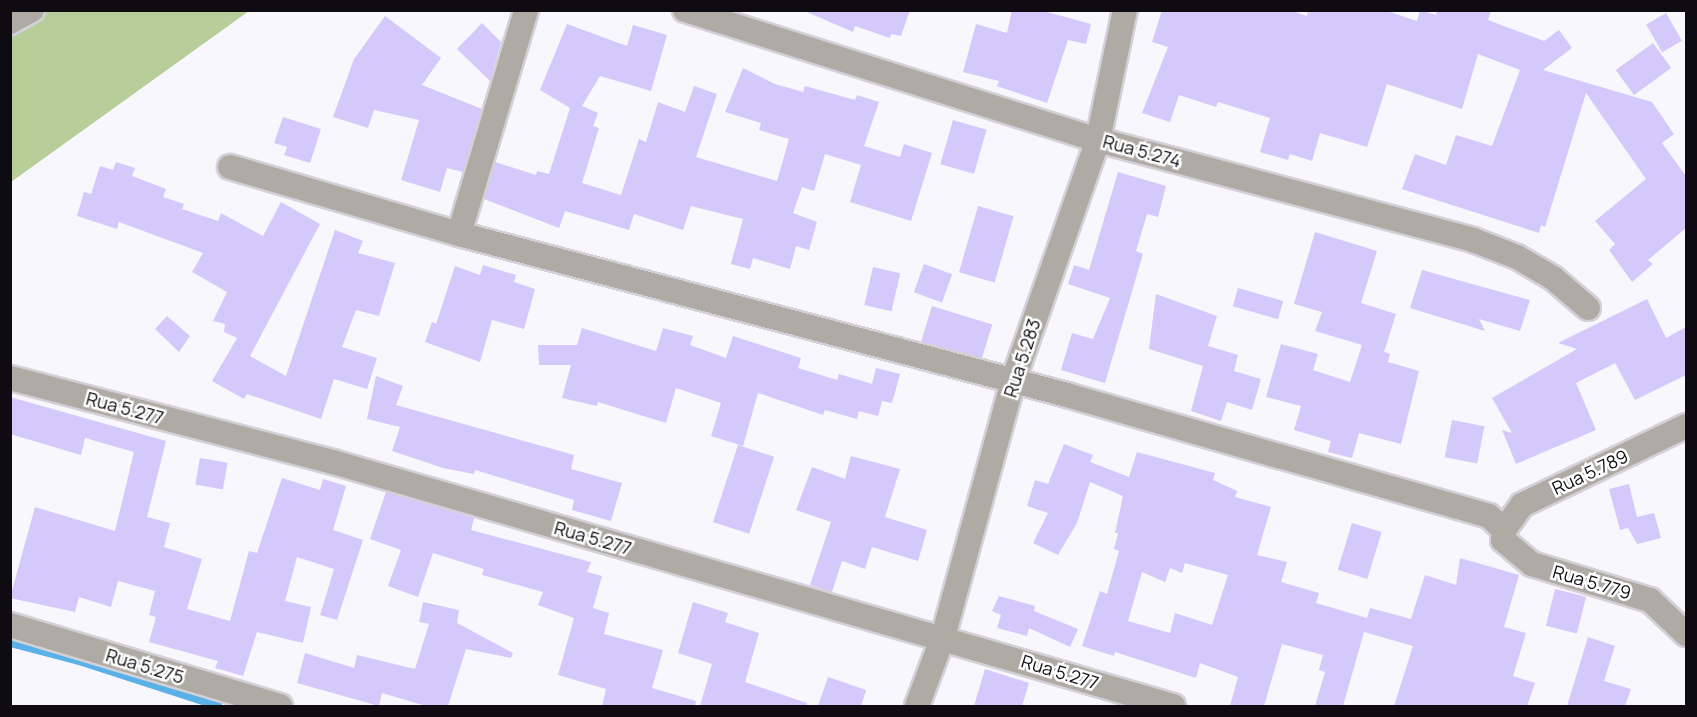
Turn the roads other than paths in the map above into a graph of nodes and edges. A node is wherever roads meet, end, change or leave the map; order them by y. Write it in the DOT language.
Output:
graph roads {
  1 [pos="32,10"];
  2 [pos="526,10"];
  3 [pos="685,10"];
  4 [pos="1125,10"];
  5 [pos="10,22"];
  6 [pos="1098,140"];
  7 [pos="230,167"];
  8 [pos="459,234"];
  9 [pos="1588,308"];
  10 [pos="10,378"];
  11 [pos="1013,381"];
  12 [pos="1686,426"];
  13 [pos="1504,530"];
  14 [pos="10,625"];
  15 [pos="1686,634"];
  16 [pos="943,637"];
  17 [pos="280,706"];
  18 [pos="918,706"];
  19 [pos="1173,706"];
  1 -- 5 [label="street"];
  2 -- 8 [label="street"];
  3 -- 6 [label="street, Rua 5.274"];
  4 -- 6 [label="street, Rua 5.283"];
  6 -- 9 [label="street, Rua 5.274"];
  6 -- 11 [label="street, Rua 5.283"];
  7 -- 8 [label="street"];
  8 -- 11 [label="street"];
  10 -- 16 [label="street, Rua 5.277"];
  11 -- 13 [label="street"];
  11 -- 16 [label="street, Rua 5.283"];
  12 -- 13 [label="street, Rua 5.789"];
  13 -- 15 [label="street, Rua 5.779"];
  14 -- 17 [label="street, Rua 5.275"];
  16 -- 18 [label="street, Rua 5.283"];
  16 -- 19 [label="street, Rua 5.277"];
}
